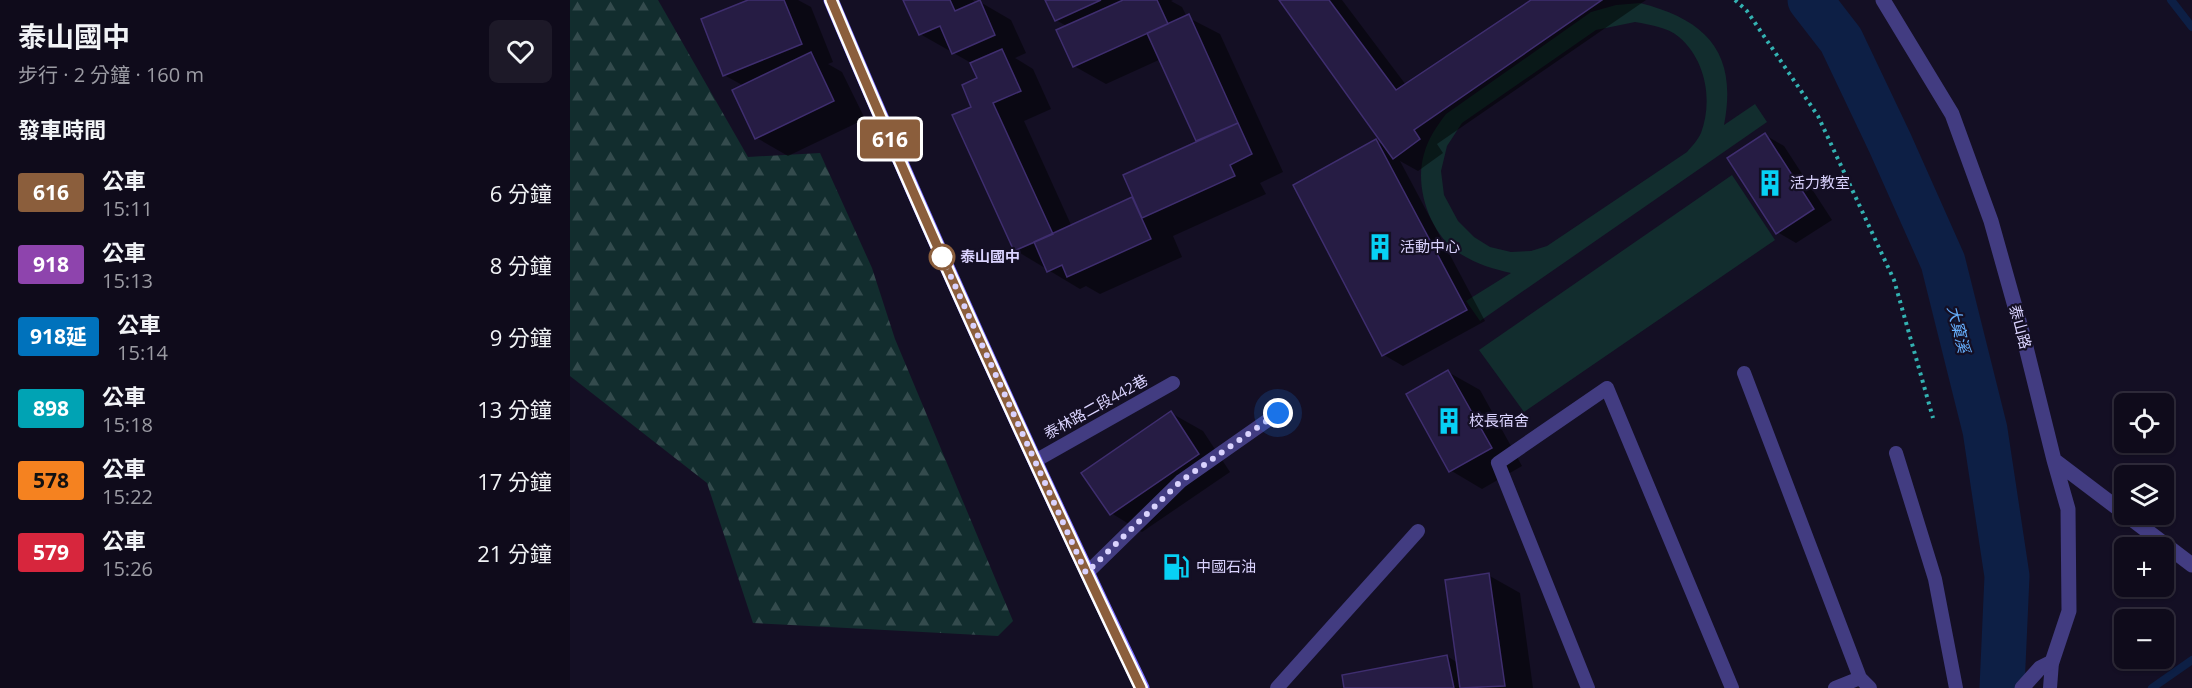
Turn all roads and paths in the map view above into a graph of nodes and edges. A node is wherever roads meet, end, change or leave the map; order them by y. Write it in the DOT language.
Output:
graph roads {
  1 [pos="831,0"];
  2 [pos="1735,0"];
  3 [pos="1883,0"];
  4 [pos="1744,373"];
  5 [pos="1173,383"];
  6 [pos="1278,413"];
  7 [pos="1933,418"];
  8 [pos="1896,453"];
  9 [pos="2054,460"];
  10 [pos="1035,461"];
  11 [pos="2114,506"];
  12 [pos="2139,525"];
  13 [pos="1418,531"];
  14 [pos="2192,565"];
  15 [pos="1086,573"];
  16 [pos="2046,665"];
  17 [pos="1865,683"];
  18 [pos="1142,688"];
  19 [pos="1277,688"];
  20 [pos="1588,688"];
  21 [pos="1732,688"];
  22 [pos="1835,688"];
  23 [pos="1956,688"];
  24 [pos="2022,688"];
  25 [pos="2050,688"];
  1 -- 10 [label="main road"];
  2 -- 7 [label="path"];
  3 -- 9 [label="street, 泰山路"];
  4 -- 17 [label="lane"];
  5 -- 10 [label="lane, 泰林路二段442巷"];
  6 -- 15 [label="lane"];
  8 -- 23 [label="lane"];
  9 -- 11 [label="street"];
  9 -- 16 [label="street, 泰山路"];
  10 -- 15 [label="main road"];
  12 -- 14 [label="street"];
  13 -- 19 [label="lane"];
  15 -- 18 [label="main road"];
  16 -- 24 [label="street"];
  16 -- 25 [label="lane"];
  17 -- 22 [label="lane"];
  20 -- 21 [label="lane"];
}
